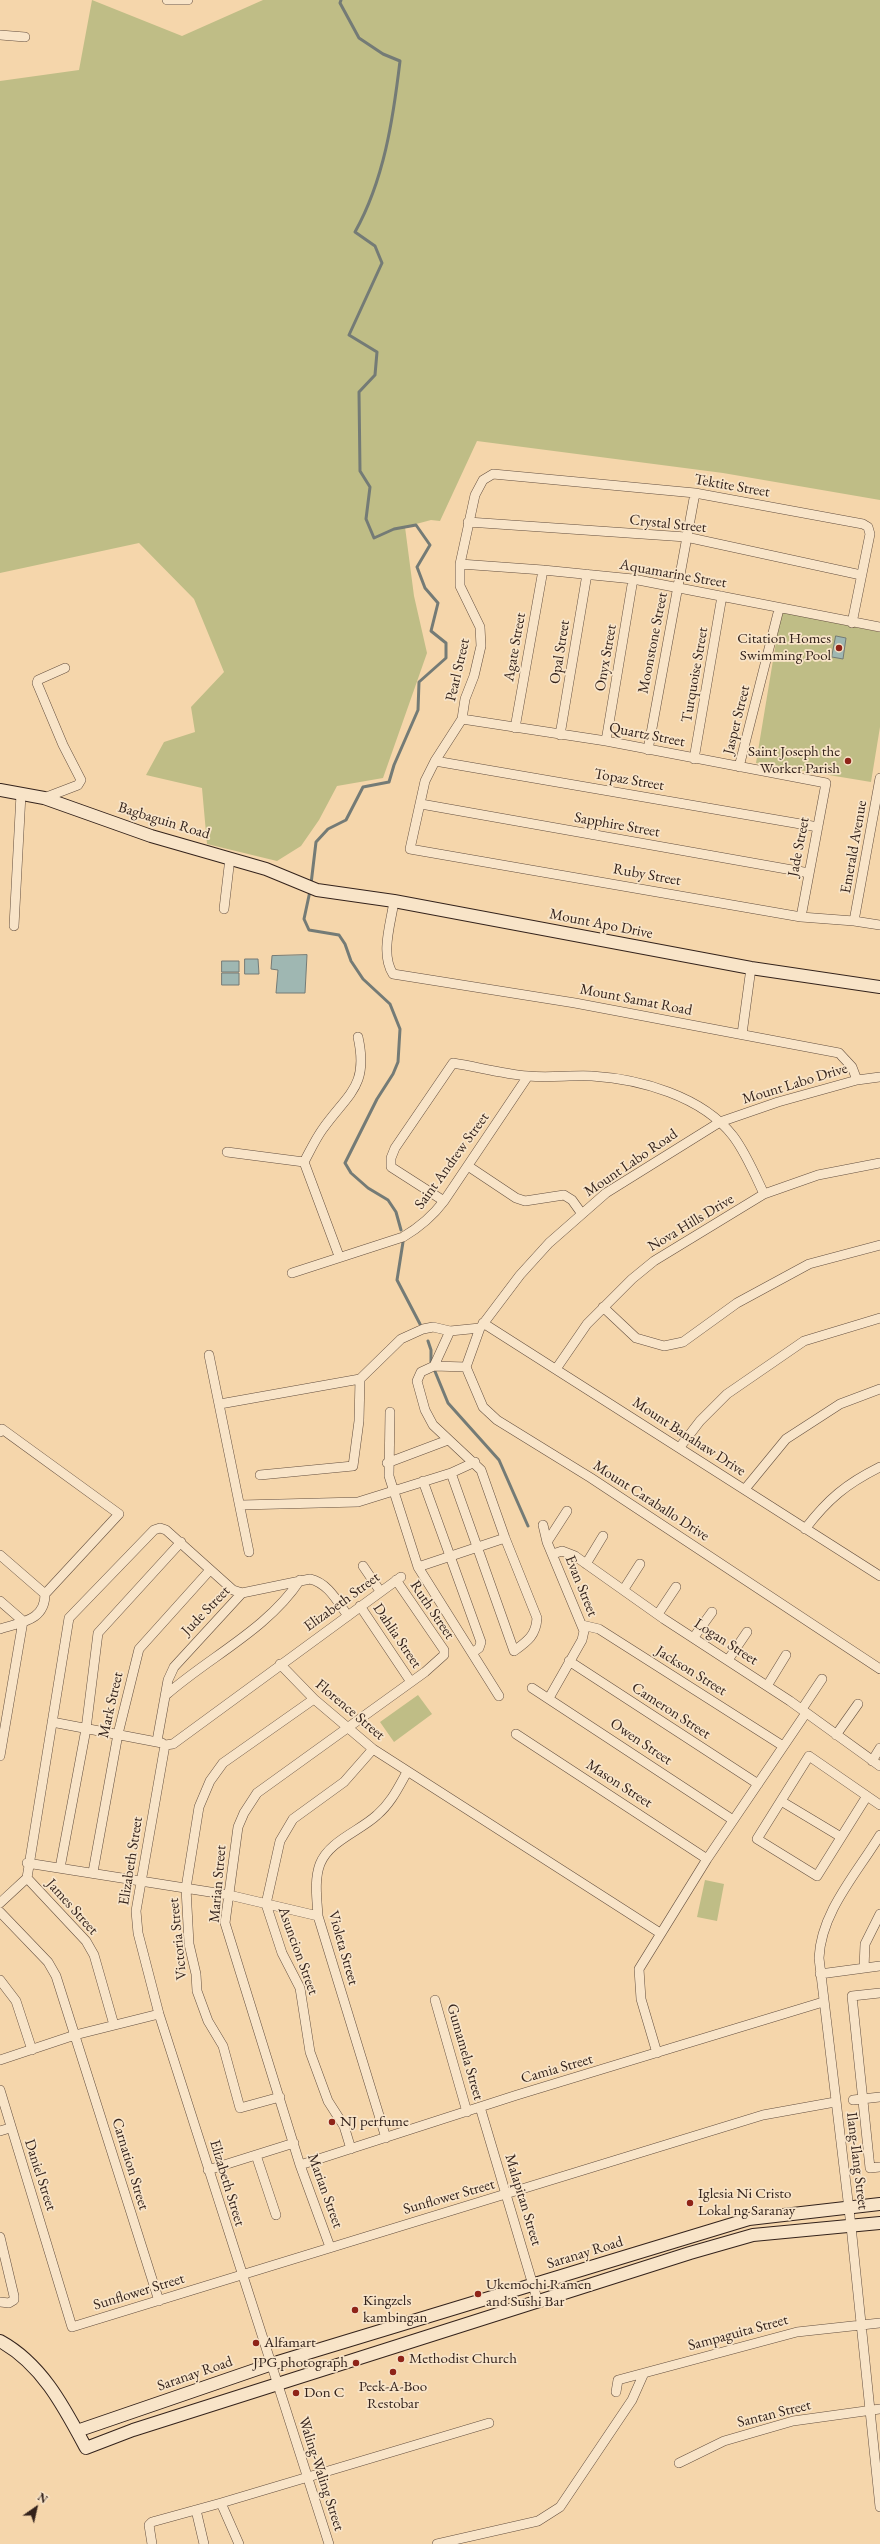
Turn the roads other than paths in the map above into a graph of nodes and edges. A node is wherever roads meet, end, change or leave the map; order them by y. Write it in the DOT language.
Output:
graph roads {
  1 [pos="167,0"];
  2 [pos="188,0"];
  3 [pos="0,35"];
  4 [pos="25,37"];
  5 [pos="492,474"];
  6 [pos="695,493"];
  7 [pos="468,522"];
  8 [pos="686,537"];
  9 [pos="460,564"];
  10 [pos="543,570"];
  11 [pos="587,574"];
  12 [pos="861,575"];
  13 [pos="634,579"];
  14 [pos="678,587"];
  15 [pos="722,596"];
  16 [pos="779,609"];
  17 [pos="852,623"];
  18 [pos="880,627"];
  19 [pos="65,668"];
  20 [pos="462,719"];
  21 [pos="515,728"];
  22 [pos="560,735"];
  23 [pos="606,741"];
  24 [pos="648,750"];
  25 [pos="694,759"];
  26 [pos="435,761"];
  27 [pos="739,767"];
  28 [pos="880,778"];
  29 [pos="826,783"];
  30 [pos="0,790"];
  31 [pos="21,794"];
  32 [pos="44,798"];
  33 [pos="420,804"];
  34 [pos="818,827"];
  35 [pos="410,849"];
  36 [pos="230,858"];
  37 [pos="809,873"];
  38 [pos="317,890"];
  39 [pos="394,901"];
  40 [pos="224,909"];
  41 [pos="801,917"];
  42 [pos="854,920"];
  43 [pos="880,925"];
  44 [pos="14,926"];
  45 [pos="751,968"];
  46 [pos="880,987"];
  47 [pos="742,1034"];
  48 [pos="358,1037"];
  49 [pos="528,1076"];
  50 [pos="880,1077"];
  51 [pos="858,1080"];
  52 [pos="720,1122"];
  53 [pos="227,1152"];
  54 [pos="304,1162"];
  55 [pos="880,1163"];
  56 [pos="468,1166"];
  57 [pos="764,1194"];
  58 [pos="444,1201"];
  59 [pos="582,1214"];
  60 [pos="880,1245"];
  61 [pos="339,1256"];
  62 [pos="292,1273"];
  63 [pos="603,1307"];
  64 [pos="880,1318"];
  65 [pos="481,1326"];
  66 [pos="450,1331"];
  67 [pos="209,1355"];
  68 [pos="434,1366"];
  69 [pos="466,1366"];
  70 [pos="556,1369"];
  71 [pos="360,1379"];
  72 [pos="880,1389"];
  73 [pos="220,1404"];
  74 [pos="390,1412"];
  75 [pos="0,1432"];
  76 [pos="448,1440"];
  77 [pos="680,1447"];
  78 [pos="475,1462"];
  79 [pos="387,1463"];
  80 [pos="880,1467"];
  81 [pos="451,1473"];
  82 [pos="260,1475"];
  83 [pos="423,1481"];
  84 [pos="745,1490"];
  85 [pos="393,1491"];
  86 [pos="241,1505"];
  87 [pos="567,1510"];
  88 [pos="543,1525"];
  89 [pos="805,1529"];
  90 [pos="603,1536"];
  91 [pos="505,1538"];
  92 [pos="181,1542"];
  93 [pos="548,1542"];
  94 [pos="478,1548"];
  95 [pos="249,1552"];
  96 [pos="553,1554"];
  97 [pos="0,1555"];
  98 [pos="450,1557"];
  99 [pos="586,1564"];
  100 [pos="640,1564"];
  101 [pos="363,1566"];
  102 [pos="418,1567"];
  103 [pos="210,1570"];
  104 [pos="880,1576"];
  105 [pos="398,1578"];
  106 [pos="300,1580"];
  107 [pos="676,1587"];
  108 [pos="624,1589"];
  109 [pos="380,1590"];
  110 [pos="242,1593"];
  111 [pos="45,1594"];
  112 [pos="0,1601"];
  113 [pos="360,1606"];
  114 [pos="712,1612"];
  115 [pos="658,1614"];
  116 [pos="348,1616"];
  117 [pos="23,1621"];
  118 [pos="582,1626"];
  119 [pos="0,1629"];
  120 [pos="747,1632"];
  121 [pos="694,1637"];
  122 [pos="472,1653"];
  123 [pos="444,1655"];
  124 [pos="786,1655"];
  125 [pos="728,1660"];
  126 [pos="569,1662"];
  127 [pos="280,1664"];
  128 [pos="880,1669"];
  129 [pos="822,1679"];
  130 [pos="411,1682"];
  131 [pos="767,1686"];
  132 [pos="532,1688"];
  133 [pos="166,1695"];
  134 [pos="499,1696"];
  135 [pos="549,1698"];
  136 [pos="314,1699"];
  137 [pos="858,1704"];
  138 [pos="804,1711"];
  139 [pos="52,1722"];
  140 [pos="86,1728"];
  141 [pos="346,1728"];
  142 [pos="118,1734"];
  143 [pos="516,1734"];
  144 [pos="836,1736"];
  145 [pos="161,1743"];
  146 [pos="783,1746"];
  147 [pos="880,1748"];
  148 [pos="373,1749"];
  149 [pos="0,1756"];
  150 [pos="872,1761"];
  151 [pos="880,1766"];
  152 [pos="406,1772"];
  153 [pos="758,1784"];
  154 [pos="867,1796"];
  155 [pos="781,1801"];
  156 [pos="880,1805"];
  157 [pos="733,1820"];
  158 [pos="880,1835"];
  159 [pos="841,1837"];
  160 [pos="872,1849"];
  161 [pos="880,1854"];
  162 [pos="707,1859"];
  163 [pos="27,1863"];
  164 [pos="60,1868"];
  165 [pos="93,1872"];
  166 [pos="26,1878"];
  167 [pos="140,1880"];
  168 [pos="186,1888"];
  169 [pos="229,1895"];
  170 [pos="0,1903"];
  171 [pos="266,1904"];
  172 [pos="0,1912"];
  173 [pos="880,1914"];
  174 [pos="318,1916"];
  175 [pos="660,1933"];
  176 [pos="880,1966"];
  177 [pos="864,1968"];
  178 [pos="820,1974"];
  179 [pos="0,1980"];
  180 [pos="880,1993"];
  181 [pos="435,2000"];
  182 [pos="823,2002"];
  183 [pos="159,2014"];
  184 [pos="114,2025"];
  185 [pos="75,2036"];
  186 [pos="32,2050"];
  187 [pos="657,2053"];
  188 [pos="0,2060"];
  189 [pos="0,2090"];
  190 [pos="280,2097"];
  191 [pos="880,2098"];
  192 [pos="863,2099"];
  193 [pos="853,2100"];
  194 [pos="835,2102"];
  195 [pos="480,2107"];
  196 [pos="467,2112"];
  197 [pos="10,2128"];
  198 [pos="0,2131"];
  199 [pos="386,2138"];
  200 [pos="294,2143"];
  201 [pos="351,2149"];
  202 [pos="256,2155"];
  203 [pos="300,2165"];
  204 [pos="880,2167"];
  205 [pos="208,2170"];
  206 [pos="508,2195"];
  207 [pos="880,2204"];
  208 [pos="849,2208"];
  209 [pos="276,2215"];
  210 [pos="880,2223"];
  211 [pos="851,2226"];
  212 [pos="0,2237"];
  213 [pos="330,2247"];
  214 [pos="242,2276"];
  215 [pos="534,2286"];
  216 [pos="0,2302"];
  217 [pos="159,2302"];
  218 [pos="538,2302"];
  219 [pos="880,2323"];
  220 [pos="860,2326"];
  221 [pos="72,2327"];
  222 [pos="0,2341"];
  223 [pos="270,2365"];
  224 [pos="644,2374"];
  225 [pos="277,2385"];
  226 [pos="616,2392"];
  227 [pos="880,2409"];
  228 [pos="869,2410"];
  229 [pos="490,2422"];
  230 [pos="77,2431"];
  231 [pos="679,2463"];
  232 [pos="307,2479"];
  233 [pos="880,2502"];
  234 [pos="221,2503"];
  235 [pos="196,2510"];
  236 [pos="152,2544"];
  237 [pos="204,2544"];
  238 [pos="239,2544"];
  239 [pos="329,2544"];
  240 [pos="436,2544"];
  1 -- 2 [label="street"];
  3 -- 4 [label="street"];
  5 -- 6 [label="street, Tektite Street"];
  5 -- 7 [label="street, Pearl Street"];
  6 -- 8 [label="street, Moonstone Street"];
  6 -- 12 [label="street, Tektite Street"];
  7 -- 8 [label="street, Crystal Street"];
  7 -- 9 [label="street, Pearl Street"];
  8 -- 12 [label="street, Crystal Street"];
  8 -- 14 [label="street, Moonstone Street"];
  9 -- 10 [label="street, Aquamarine Street"];
  9 -- 20 [label="street, Pearl Street"];
  10 -- 11 [label="street, Aquamarine Street"];
  10 -- 21 [label="street, Agate Street"];
  11 -- 13 [label="street, Aquamarine Street"];
  11 -- 22 [label="street, Opal Street"];
  12 -- 17 [label="street, Tektite Street"];
  13 -- 14 [label="street, Aquamarine Street"];
  13 -- 23 [label="street, Onyx Street"];
  14 -- 15 [label="street, Aquamarine Street"];
  14 -- 24 [label="street, Moonstone Street"];
  15 -- 16 [label="street, Aquamarine Street"];
  15 -- 25 [label="street, Turquoise Street"];
  16 -- 17 [label="street, Aquamarine Street"];
  16 -- 27 [label="street, Jasper Street"];
  17 -- 18 [label="street, Aquamarine Street"];
  19 -- 32 [label="street"];
  20 -- 21 [label="street, Quartz Street"];
  20 -- 26 [label="street, Pearl Street"];
  21 -- 22 [label="street, Quartz Street"];
  22 -- 23 [label="street, Quartz Street"];
  23 -- 24 [label="street, Quartz Street"];
  24 -- 25 [label="street, Quartz Street"];
  25 -- 27 [label="street, Quartz Street"];
  26 -- 33 [label="street, Pearl Street"];
  26 -- 34 [label="street, Topaz Street"];
  27 -- 29 [label="street, Quartz Street"];
  28 -- 42 [label="street, Emerald Avenue"];
  29 -- 34 [label="street, Jade Street"];
  30 -- 31 [label="street, Bagbaguin Road"];
  31 -- 32 [label="street, Bagbaguin Road"];
  31 -- 44 [label="street"];
  32 -- 36 [label="street, Bagbaguin Road"];
  33 -- 35 [label="street, Pearl Street"];
  33 -- 37 [label="street, Sapphire Street"];
  34 -- 37 [label="street, Jade Street"];
  35 -- 41 [label="street, Ruby Street"];
  36 -- 38 [label="street, Bagbaguin Road"];
  36 -- 40 [label="street"];
  37 -- 41 [label="street, Jade Street"];
  38 -- 39 [label="street, Mount Apo Drive"];
  39 -- 45 [label="street, Mount Apo Drive"];
  39 -- 47 [label="street, Mount Samat Road"];
  41 -- 42 [label="street, Ruby Street"];
  42 -- 43 [label="street, Ruby Street"];
  45 -- 46 [label="street, Mount Apo Drive"];
  45 -- 47 [label="street"];
  47 -- 51 [label="street, Mount Samat Road"];
  48 -- 54 [label="street"];
  49 -- 52 [label="street"];
  49 -- 56 [label="street, Saint Andrew Street"];
  49 -- 58 [label="street"];
  50 -- 51 [label="street, Mount Labo Drive"];
  51 -- 52 [label="street, Mount Labo Drive"];
  52 -- 57 [label="street"];
  52 -- 59 [label="street, Mount Labo Road"];
  53 -- 54 [label="street"];
  54 -- 61 [label="street"];
  55 -- 57 [label="street, Nova Hills Drive"];
  56 -- 58 [label="street, Saint Andrew Street"];
  56 -- 59 [label="street"];
  57 -- 63 [label="street, Nova Hills Drive"];
  58 -- 61 [label="street, Saint Andrew Street"];
  59 -- 65 [label="street, Mount Labo Road"];
  60 -- 63 [label="street"];
  61 -- 62 [label="street, Saint Andrew Street"];
  63 -- 70 [label="street, Nova Hills Drive"];
  64 -- 77 [label="street"];
  65 -- 66 [label="street"];
  65 -- 69 [label="street"];
  65 -- 70 [label="street, Mount Banahaw Drive"];
  66 -- 68 [label="street"];
  66 -- 71 [label="street"];
  67 -- 73 [label="street"];
  68 -- 69 [label="street"];
  68 -- 76 [label="street"];
  69 -- 128 [label="street, Mount Caraballo Drive"];
  70 -- 77 [label="street, Mount Banahaw Drive"];
  71 -- 73 [label="street"];
  71 -- 82 [label="street"];
  72 -- 84 [label="street"];
  73 -- 86 [label="street"];
  74 -- 79 [label="street"];
  75 -- 111 [label="street"];
  76 -- 78 [label="street"];
  76 -- 79 [label="street"];
  77 -- 84 [label="street, Mount Banahaw Drive"];
  78 -- 81 [label="street"];
  78 -- 91 [label="street"];
  79 -- 85 [label="street"];
  80 -- 89 [label="street"];
  81 -- 83 [label="street"];
  81 -- 94 [label="street"];
  83 -- 85 [label="street"];
  83 -- 98 [label="street"];
  84 -- 89 [label="street, Mount Banahaw Drive"];
  85 -- 86 [label="street"];
  85 -- 102 [label="street"];
  86 -- 95 [label="street"];
  87 -- 93 [label="street"];
  88 -- 93 [label="street, Evan Street"];
  89 -- 104 [label="street, Mount Banahaw Drive"];
  90 -- 99 [label="street"];
  91 -- 94 [label="street"];
  91 -- 94 [label="street"];
  92 -- 103 [label="street"];
  92 -- 139 [label="street"];
  92 -- 140 [label="street"];
  93 -- 96 [label="street, Evan Street"];
  94 -- 98 [label="street"];
  96 -- 99 [label="street, Logan Street"];
  96 -- 118 [label="street, Evan Street"];
  97 -- 111 [label="street"];
  98 -- 102 [label="street"];
  98 -- 122 [label="street"];
  99 -- 108 [label="street, Logan Street"];
  100 -- 108 [label="street"];
  101 -- 109 [label="street"];
  102 -- 122 [label="street"];
  103 -- 110 [label="street"];
  103 -- 142 [label="street, Mark Street"];
  105 -- 109 [label="street, Elizabeth Street"];
  105 -- 123 [label="street, Ruth Street"];
  106 -- 110 [label="street, Jude Street"];
  106 -- 116 [label="street, Jude Street"];
  106 -- 133 [label="street"];
  107 -- 115 [label="street"];
  108 -- 115 [label="street, Logan Street"];
  109 -- 113 [label="street, Elizabeth Street"];
  110 -- 133 [label="street, Jude Street"];
  111 -- 117 [label="street"];
  112 -- 117 [label="street"];
  113 -- 116 [label="street, Elizabeth Street"];
  113 -- 130 [label="street, Dahlia Street"];
  114 -- 121 [label="street"];
  115 -- 121 [label="street, Logan Street"];
  116 -- 127 [label="street, Elizabeth Street"];
  117 -- 119 [label="street"];
  117 -- 149 [label="street"];
  118 -- 126 [label="street, Evan Street"];
  118 -- 146 [label="street, Jackson Street"];
  120 -- 125 [label="street"];
  121 -- 125 [label="street, Logan Street"];
  122 -- 134 [label="street"];
  123 -- 130 [label="street, Marian Street"];
  124 -- 131 [label="street"];
  125 -- 131 [label="street, Logan Street"];
  126 -- 135 [label="street, Evan Street"];
  126 -- 153 [label="street, Cameron Street"];
  127 -- 136 [label="street, Florence Street"];
  127 -- 145 [label="street, Elizabeth Street"];
  129 -- 138 [label="street"];
  130 -- 141 [label="street, Marian Street"];
  131 -- 138 [label="street, Logan Street"];
  132 -- 135 [label="street, Owen Street"];
  133 -- 145 [label="street, Jude Street"];
  135 -- 157 [label="street, Owen Street"];
  136 -- 141 [label="street, Florence Street"];
  136 -- 168 [label="street, Victoria Street"];
  137 -- 144 [label="street"];
  138 -- 144 [label="street, Logan Street"];
  138 -- 146 [label="street"];
  139 -- 140 [label="street"];
  139 -- 163 [label="street"];
  140 -- 142 [label="street"];
  140 -- 164 [label="street"];
  141 -- 148 [label="street, Florence Street"];
  141 -- 169 [label="street, Marian Street"];
  142 -- 145 [label="street"];
  142 -- 165 [label="street, Mark Street"];
  143 -- 162 [label="street, Mason Street"];
  144 -- 150 [label="street, Logan Street"];
  145 -- 167 [label="street, Elizabeth Street"];
  146 -- 153 [label="street"];
  147 -- 150 [label="street"];
  148 -- 152 [label="street, Florence Street"];
  148 -- 171 [label="street, Asuncion Street"];
  150 -- 151 [label="street, Logan Street"];
  152 -- 174 [label="street, Violeta Street"];
  152 -- 175 [label="street, Florence Street"];
  153 -- 157 [label="street"];
  154 -- 155 [label="street"];
  154 -- 156 [label="street"];
  154 -- 159 [label="street"];
  155 -- 159 [label="street"];
  155 -- 159 [label="street"];
  157 -- 162 [label="street"];
  158 -- 160 [label="street, Ilang-Ilang Street"];
  160 -- 161 [label="street"];
  160 -- 178 [label="street, Ilang-Ilang Street"];
  162 -- 175 [label="street"];
  163 -- 164 [label="street"];
  163 -- 166 [label="street"];
  164 -- 165 [label="street"];
  165 -- 167 [label="street"];
  166 -- 170 [label="street"];
  166 -- 184 [label="street, James Street"];
  167 -- 168 [label="street"];
  167 -- 183 [label="street, Elizabeth Street"];
  168 -- 169 [label="street"];
  168 -- 190 [label="street, Victoria Street"];
  169 -- 171 [label="street"];
  169 -- 190 [label="street, Marian Street"];
  171 -- 174 [label="street"];
  171 -- 201 [label="street, Asuncion Street"];
  172 -- 185 [label="street, Carnation Street"];
  173 -- 177 [label="street"];
  174 -- 199 [label="street, Violeta Street"];
  175 -- 187 [label="street"];
  176 -- 177 [label="street"];
  177 -- 178 [label="street"];
  178 -- 182 [label="street, Ilang-Ilang Street"];
  179 -- 186 [label="street"];
  180 -- 192 [label="street"];
  181 -- 196 [label="street, Gumamela Street"];
  182 -- 187 [label="street, Camia Street"];
  182 -- 194 [label="street, Ilang-Ilang Street"];
  183 -- 184 [label="street"];
  183 -- 205 [label="street, Elizabeth Street"];
  184 -- 185 [label="street"];
  185 -- 186 [label="street"];
  185 -- 217 [label="street, Carnation Street"];
  186 -- 188 [label="street"];
  187 -- 195 [label="street, Camia Street"];
  189 -- 197 [label="street, Daniel Street"];
  190 -- 200 [label="street, Marian Street"];
  191 -- 192 [label="street"];
  192 -- 193 [label="street"];
  192 -- 204 [label="street"];
  194 -- 206 [label="street, Sunflower Street"];
  194 -- 208 [label="street, Ilang-Ilang Street"];
  195 -- 196 [label="street, Camia Street"];
  195 -- 206 [label="street, Malapitan Street"];
  196 -- 199 [label="street, Camia Street"];
  197 -- 198 [label="street"];
  197 -- 221 [label="street, Daniel Street"];
  199 -- 201 [label="street, Camia Street"];
  200 -- 202 [label="street"];
  200 -- 203 [label="street, Marian Street"];
  201 -- 203 [label="street, Camia Street"];
  202 -- 205 [label="street"];
  202 -- 209 [label="street"];
  203 -- 213 [label="street, Marian Street"];
  205 -- 214 [label="street, Elizabeth Street"];
  206 -- 213 [label="street, Sunflower Street"];
  206 -- 215 [label="street, Malapitan Street"];
  207 -- 208 [label="street, Saranay Road"];
  208 -- 211 [label="street, Ilang-Ilang Street"];
  208 -- 215 [label="street, Saranay Road"];
  210 -- 211 [label="street, Saranay Road"];
  211 -- 218 [label="street, Saranay Road"];
  211 -- 220 [label="street, Ilang-Ilang Street"];
  212 -- 216 [label="street"];
  213 -- 214 [label="street, Sunflower Street"];
  214 -- 217 [label="street, Sunflower Street"];
  214 -- 223 [label="street, Waling-Waling Street"];
  215 -- 218 [label="street, Malapitan Street"];
  215 -- 223 [label="street, Saranay Road"];
  217 -- 221 [label="street, Sunflower Street"];
  218 -- 225 [label="street, Saranay Road"];
  219 -- 220 [label="street, Sampaguita Street"];
  220 -- 224 [label="street, Sampaguita Street"];
  220 -- 228 [label="street, Ilang-Ilang Street"];
  222 -- 230 [label="street"];
  223 -- 225 [label="street, Waling-Waling Street"];
  223 -- 230 [label="street, Saranay Road"];
  224 -- 226 [label="street, Sampaguita Street"];
  224 -- 240 [label="street"];
  225 -- 230 [label="street, Saranay Road"];
  225 -- 232 [label="street, Waling-Waling Street"];
  227 -- 228 [label="street, Santan Street"];
  228 -- 231 [label="street, Santan Street"];
  228 -- 233 [label="street, Ilang-Ilang Street"];
  229 -- 232 [label="street"];
  232 -- 234 [label="street"];
  232 -- 239 [label="street, Waling-Waling Street"];
  234 -- 235 [label="street"];
  234 -- 238 [label="street"];
  235 -- 236 [label="street"];
  235 -- 237 [label="street"];
}
